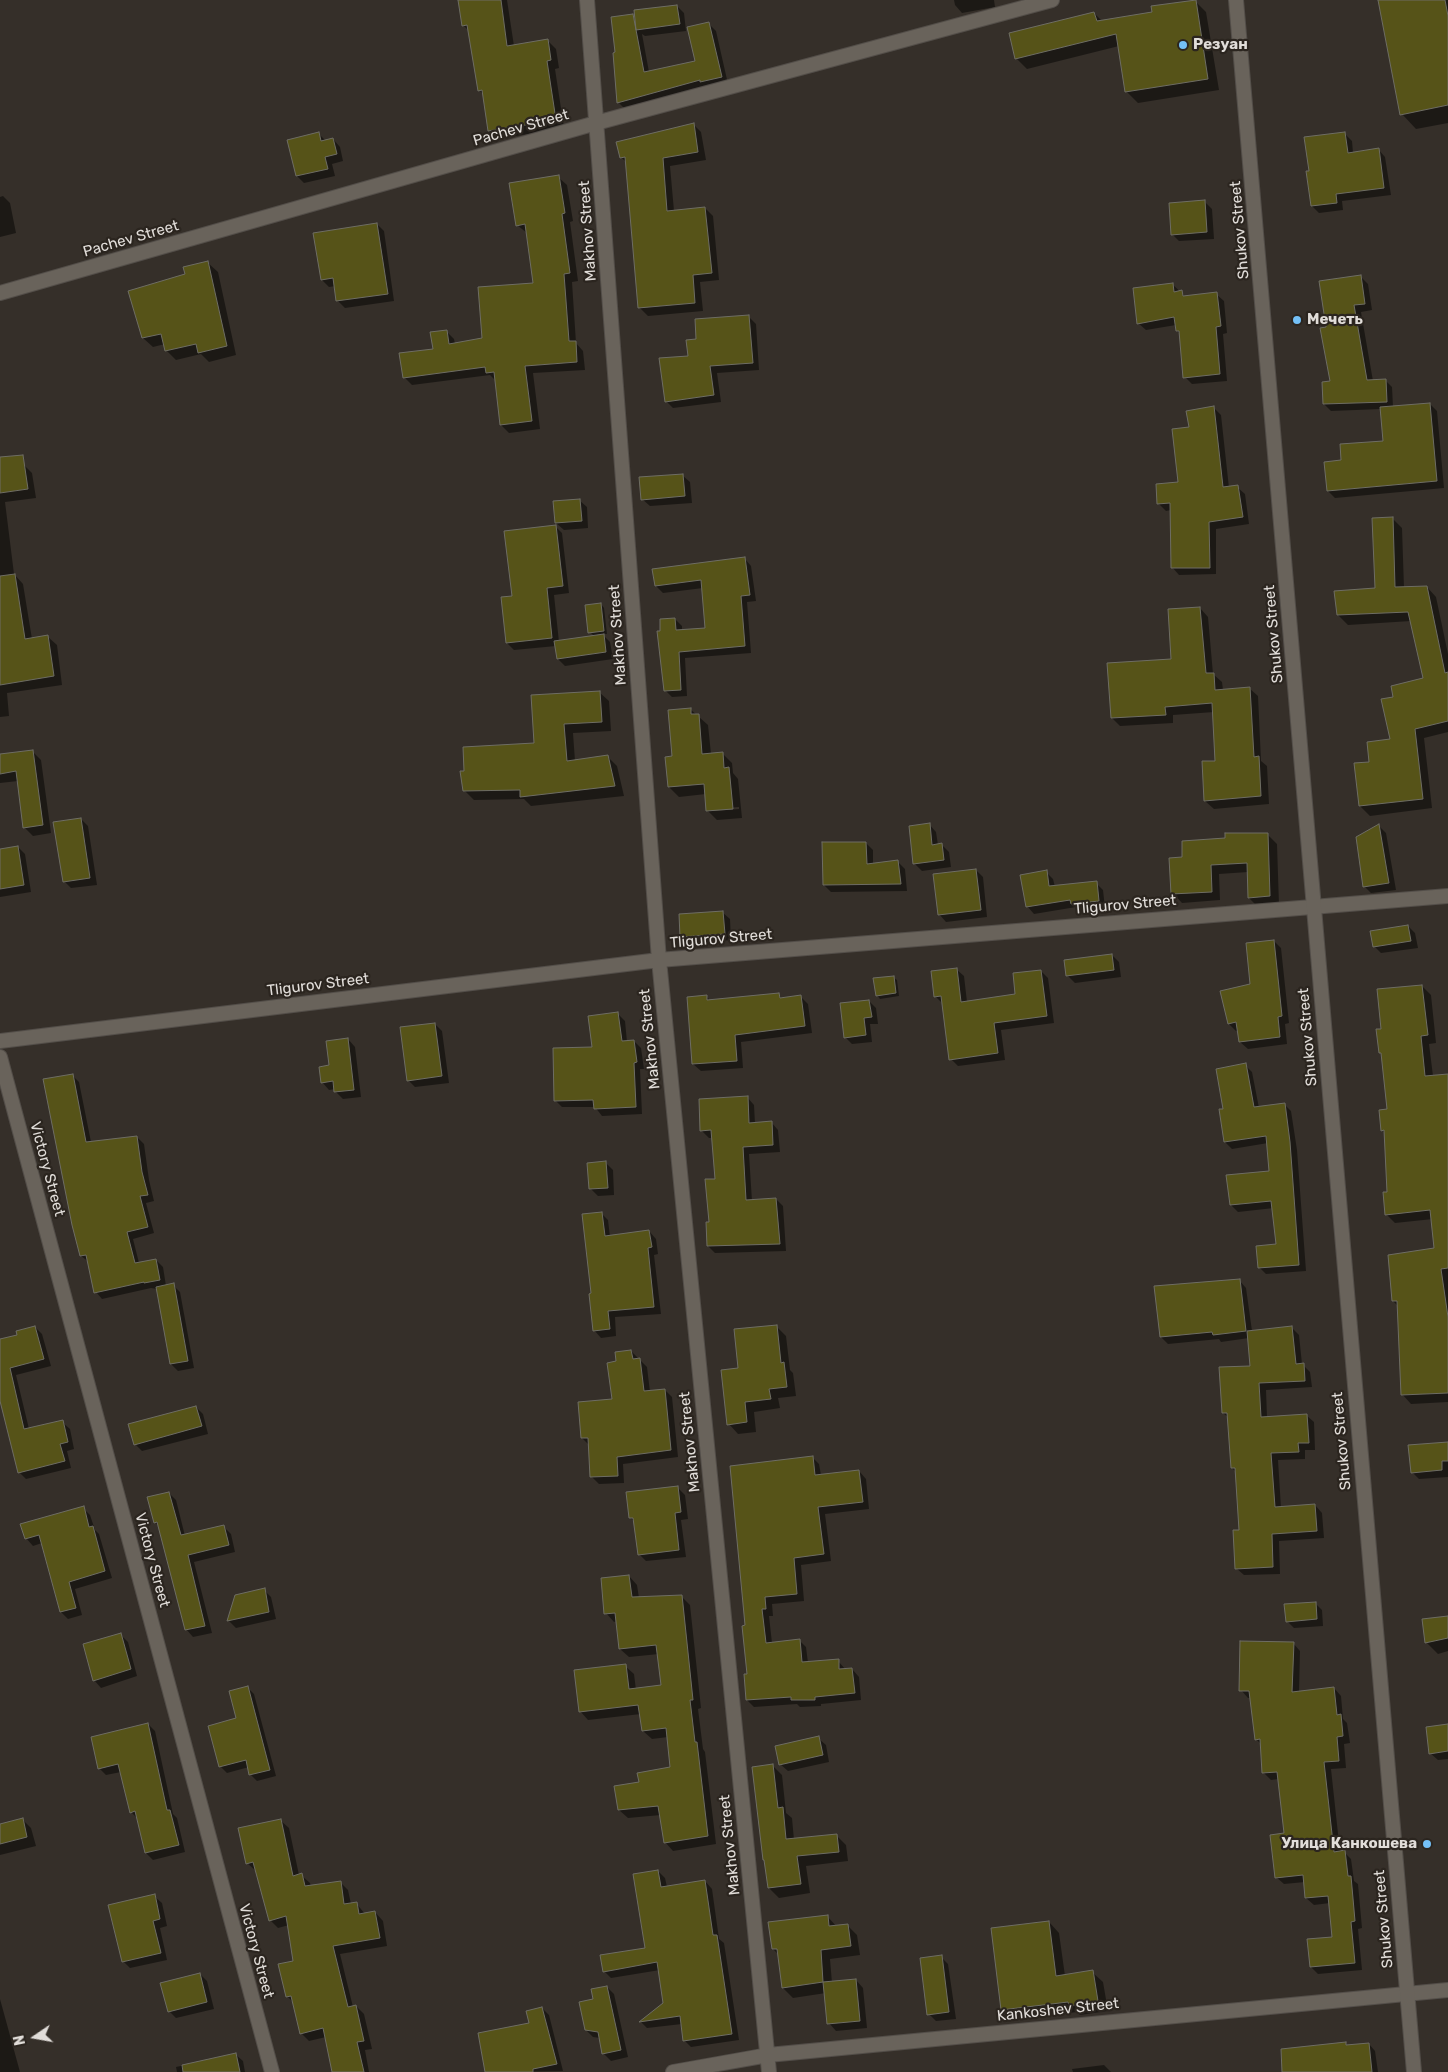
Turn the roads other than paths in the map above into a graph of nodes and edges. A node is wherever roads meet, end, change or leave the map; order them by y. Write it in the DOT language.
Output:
graph roads {
  1 [pos="587,0"];
  2 [pos="1052,0"];
  3 [pos="1236,0"];
  4 [pos="596,124"];
  5 [pos="0,294"];
  6 [pos="1448,896"];
  7 [pos="1312,906"];
  8 [pos="659,960"];
  9 [pos="0,1041"];
  10 [pos="0,1057"];
  11 [pos="1448,1990"];
  12 [pos="1406,1993"];
  13 [pos="768,2055"];
  14 [pos="272,2072"];
  15 [pos="673,2072"];
  16 [pos="769,2072"];
  17 [pos="1414,2072"];
  1 -- 4 [label="street, Makhov Street"];
  2 -- 4 [label="street, Pachev Street"];
  3 -- 7 [label="street, Shukov Street"];
  4 -- 5 [label="street, Pachev Street"];
  4 -- 8 [label="street, Makhov Street"];
  6 -- 7 [label="street, Tligurov Street"];
  7 -- 8 [label="street, Tligurov Street"];
  7 -- 12 [label="street, Shukov Street"];
  8 -- 9 [label="street, Tligurov Street"];
  8 -- 13 [label="street, Makhov Street"];
  10 -- 14 [label="street, Victory Street"];
  11 -- 12 [label="street, Kankoshev Street"];
  12 -- 13 [label="street, Kankoshev Street"];
  12 -- 17 [label="street, Shukov Street"];
  13 -- 15 [label="street, Kankoshev Street"];
  13 -- 16 [label="street, Makhov Street"];
}
